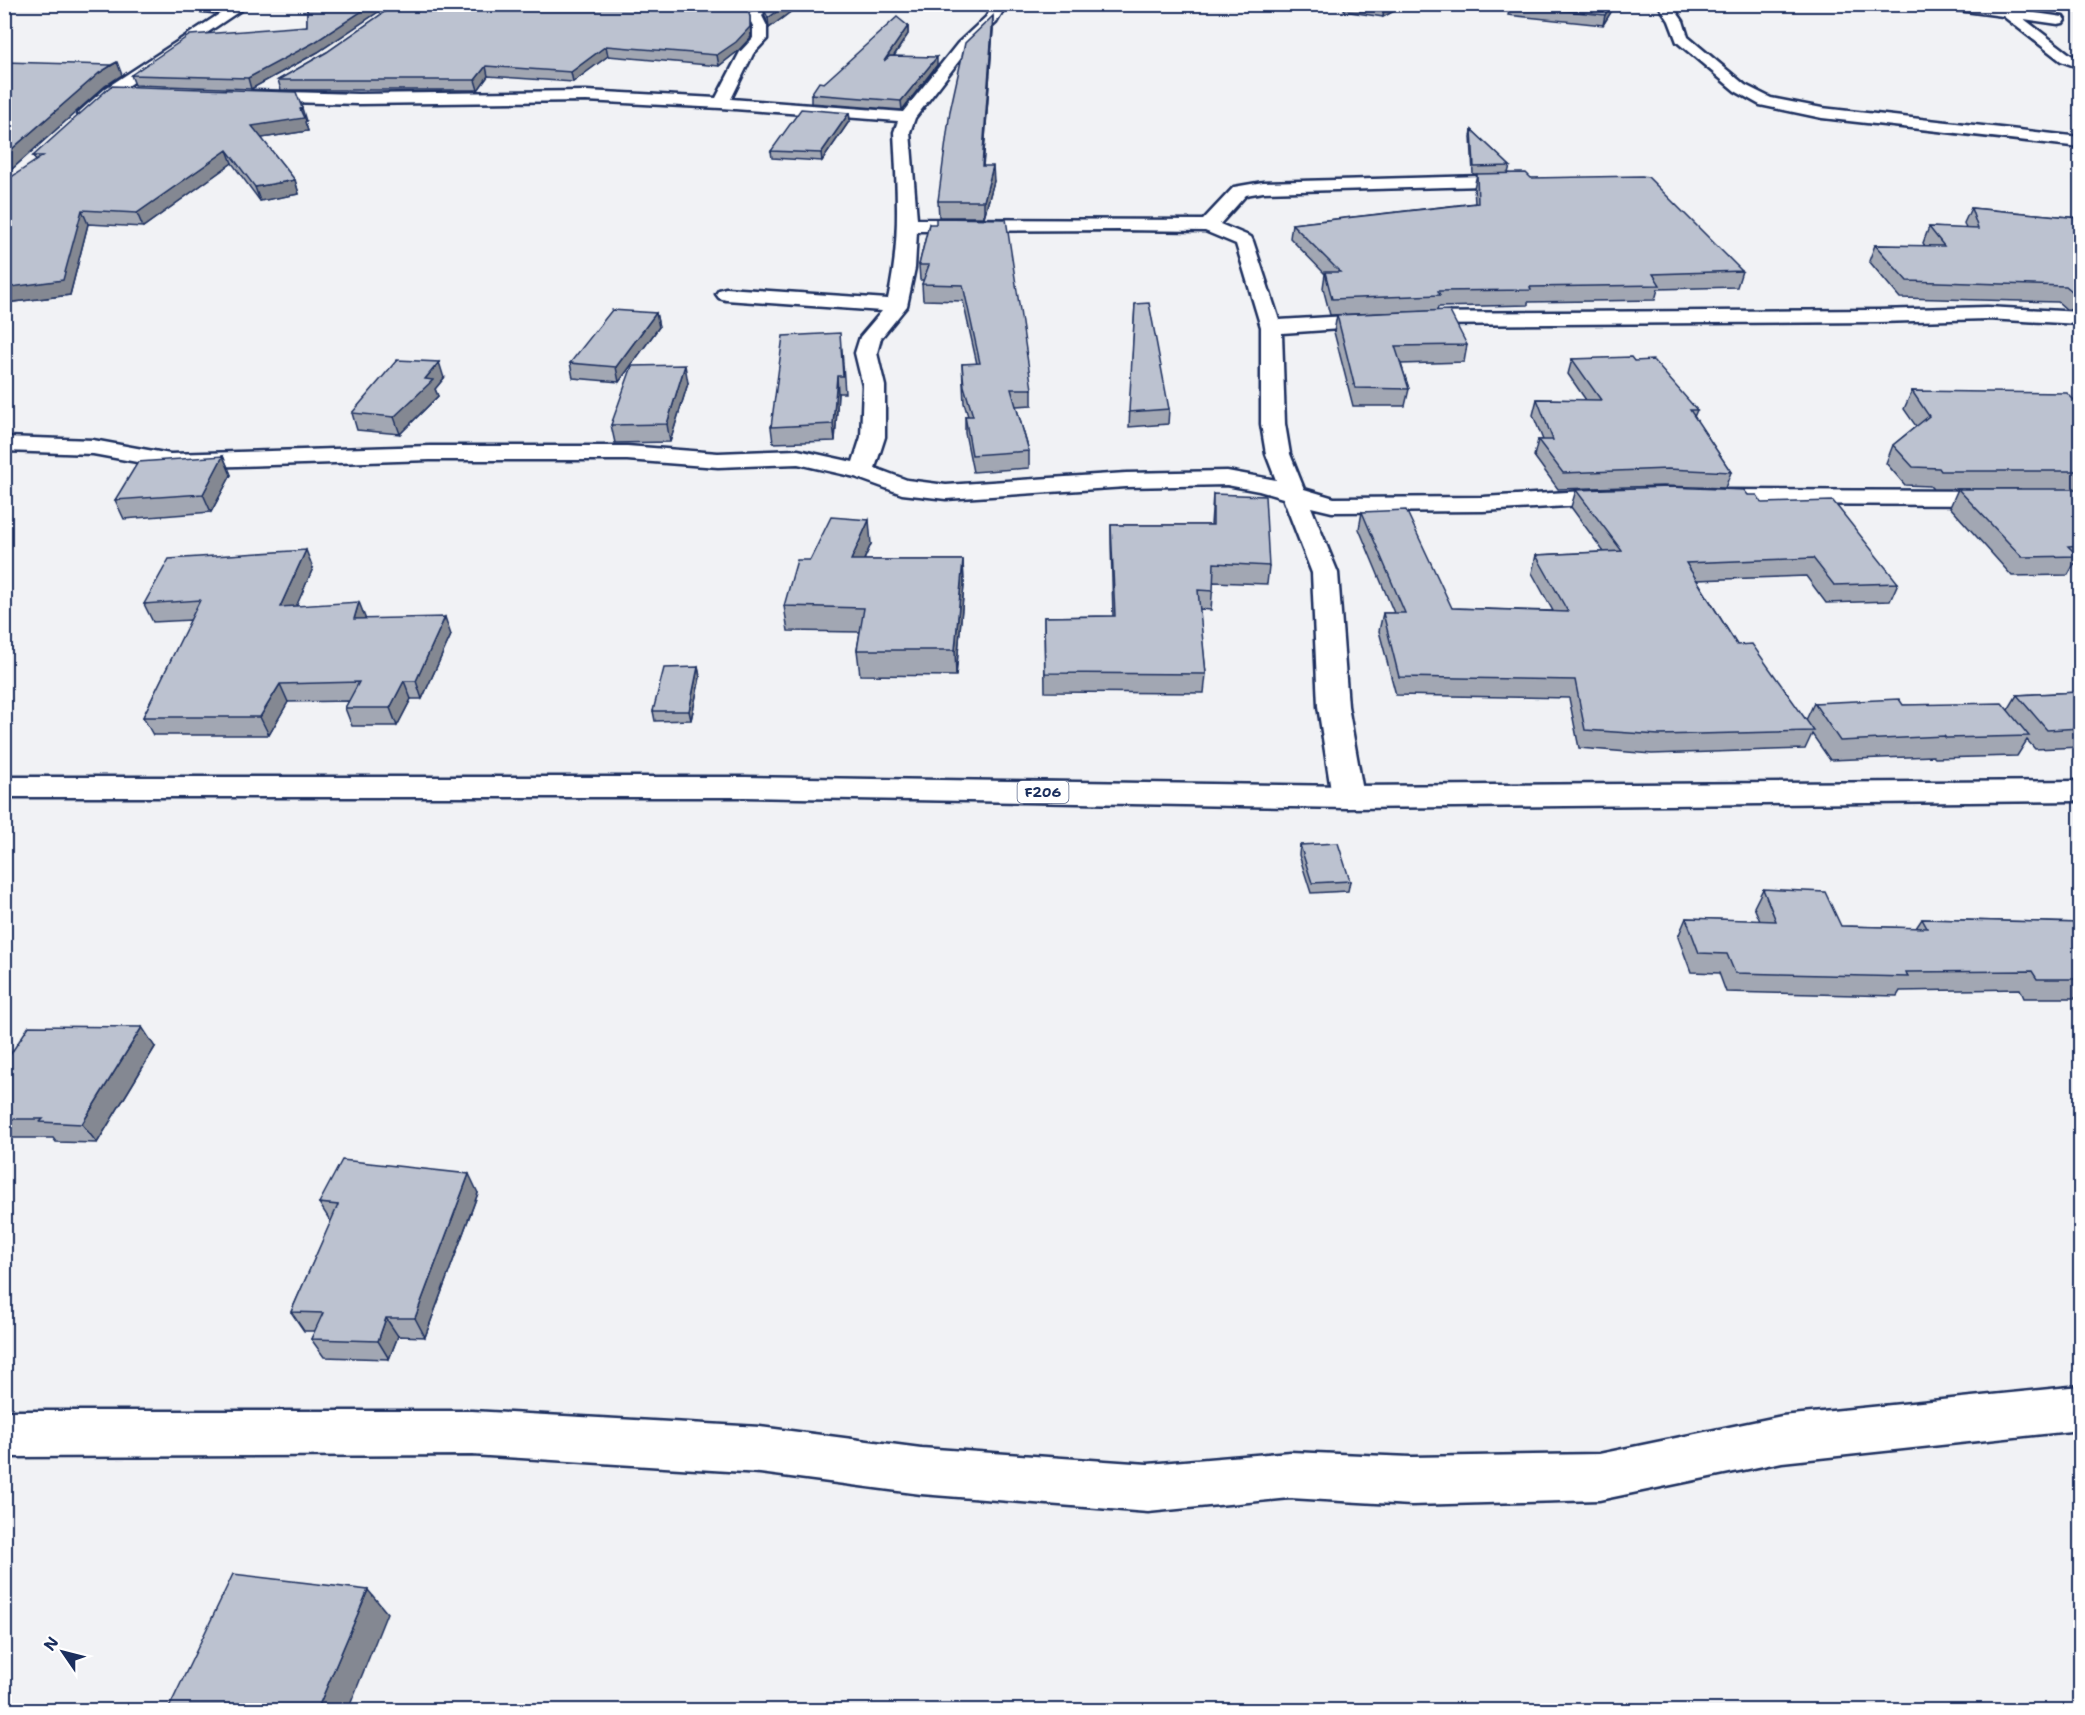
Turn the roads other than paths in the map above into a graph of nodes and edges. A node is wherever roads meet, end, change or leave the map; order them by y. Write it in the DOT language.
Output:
graph roads {
  1 [pos="177,4"];
  2 [pos="765,4"];
  3 [pos="1001,4"];
  4 [pos="1664,4"];
  5 [pos="1942,4"];
  6 [pos="2008,14"];
  7 [pos="2058,21"];
  8 [pos="2080,64"];
  9 [pos="274,85"];
  10 [pos="111,91"];
  11 [pos="139,93"];
  12 [pos="721,103"];
  13 [pos="907,117"];
  14 [pos="78,121"];
  15 [pos="2080,142"];
  16 [pos="1541,180"];
  17 [pos="908,225"];
  18 [pos="1208,226"];
  19 [pos="726,294"];
  20 [pos="897,306"];
  21 [pos="2080,318"];
  22 [pos="1271,327"];
  23 [pos="4,444"];
  24 [pos="862,471"];
  25 [pos="1292,492"];
  26 [pos="1641,496"];
  27 [pos="1695,496"];
  28 [pos="2080,498"];
  29 [pos="4,787"];
  30 [pos="2080,791"];
  31 [pos="1348,797"];
  32 [pos="2080,1408"];
  33 [pos="4,1434"];
  1 -- 10 [label="street"];
  2 -- 12 [label="street"];
  3 -- 13 [label="street"];
  4 -- 15 [label="street"];
  5 -- 6 [label="street"];
  6 -- 7 [label="street"];
  6 -- 8 [label="street"];
  9 -- 12 [label="street"];
  10 -- 11 [label="street"];
  10 -- 14 [label="street"];
  12 -- 13 [label="street"];
  13 -- 17 [label="street"];
  16 -- 18 [label="street"];
  17 -- 18 [label="street"];
  17 -- 20 [label="street"];
  18 -- 22 [label="street"];
  19 -- 20 [label="street"];
  20 -- 24 [label="street"];
  21 -- 22 [label="street"];
  22 -- 25 [label="street"];
  23 -- 24 [label="street"];
  24 -- 25 [label="street"];
  25 -- 26 [label="street"];
  25 -- 31 [label="street"];
  27 -- 28 [label="street"];
  29 -- 31 [label="street, F206"];
  30 -- 31 [label="street, F206"];
  32 -- 33 [label="street"];
}
